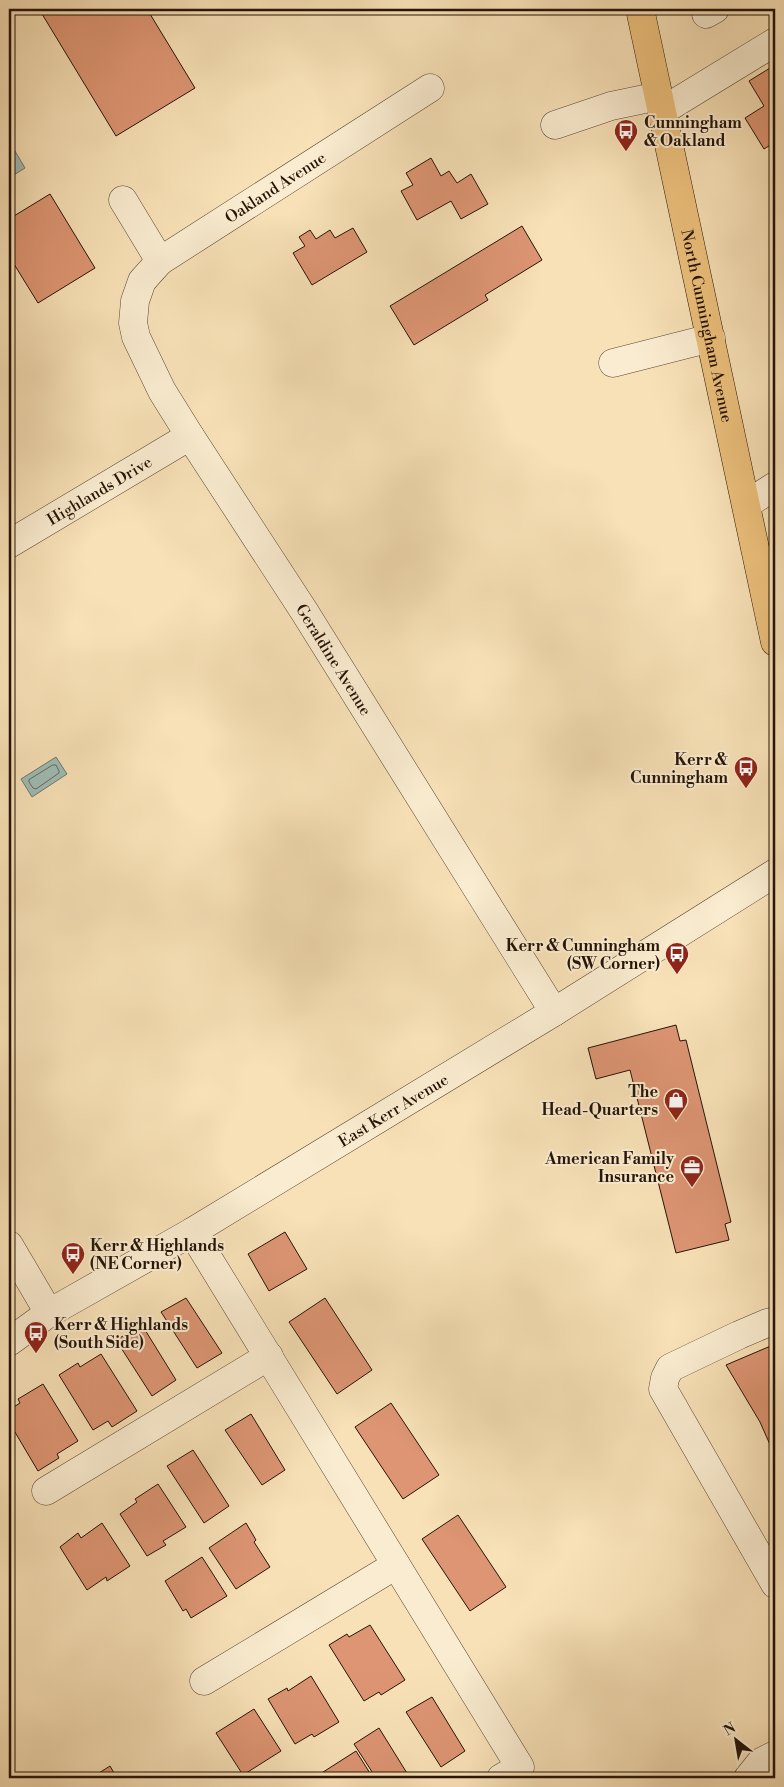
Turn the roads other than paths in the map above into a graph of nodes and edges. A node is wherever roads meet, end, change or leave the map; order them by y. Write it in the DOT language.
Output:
graph roads {
  1 [pos="640,9"];
  2 [pos="775,42"];
  3 [pos="430,88"];
  4 [pos="661,104"];
  5 [pos="554,124"];
  6 [pos="123,200"];
  7 [pos="160,261"];
  8 [pos="135,302"];
  9 [pos="711,338"];
  10 [pos="613,363"];
  11 [pos="190,436"];
  12 [pos="775,486"];
  13 [pos="747,504"];
  14 [pos="9,544"];
  15 [pos="770,586"];
  16 [pos="775,642"];
  17 [pos="775,873"];
  18 [pos="554,1012"];
  19 [pos="192,1232"];
  20 [pos="9,1245"];
  21 [pos="50,1313"];
  22 [pos="775,1321"];
  23 [pos="9,1342"];
  24 [pos="269,1356"];
  25 [pos="46,1491"];
  26 [pos="396,1565"];
  27 [pos="775,1584"];
  28 [pos="204,1680"];
  29 [pos="775,1755"];
  30 [pos="502,1778"];
  31 [pos="748,1778"];
  1 -- 4 [label="main road, North Cunningham Avenue"];
  2 -- 4 [label="street"];
  3 -- 7 [label="street, Oakland Avenue"];
  4 -- 5 [label="street"];
  4 -- 9 [label="main road, North Cunningham Avenue"];
  6 -- 7 [label="street"];
  7 -- 8 [label="street, Oakland Avenue"];
  8 -- 11 [label="street, Geraldine Avenue"];
  9 -- 10 [label="street"];
  9 -- 13 [label="main road, North Cunningham Avenue"];
  11 -- 14 [label="street, Highlands Drive"];
  11 -- 18 [label="street, Geraldine Avenue"];
  12 -- 13 [label="street"];
  13 -- 15 [label="main road, North Cunningham Avenue"];
  15 -- 16 [label="main road, North Cunningham Avenue"];
  17 -- 18 [label="street, East Kerr Avenue"];
  18 -- 19 [label="street, East Kerr Avenue"];
  19 -- 21 [label="street, East Kerr Avenue"];
  19 -- 24 [label="street"];
  20 -- 21 [label="street"];
  21 -- 23 [label="street, East Kerr Avenue"];
  22 -- 27 [label="street"];
  24 -- 25 [label="street"];
  24 -- 26 [label="street"];
  26 -- 28 [label="street"];
  26 -- 30 [label="street"];
  29 -- 31 [label="street"];
}
